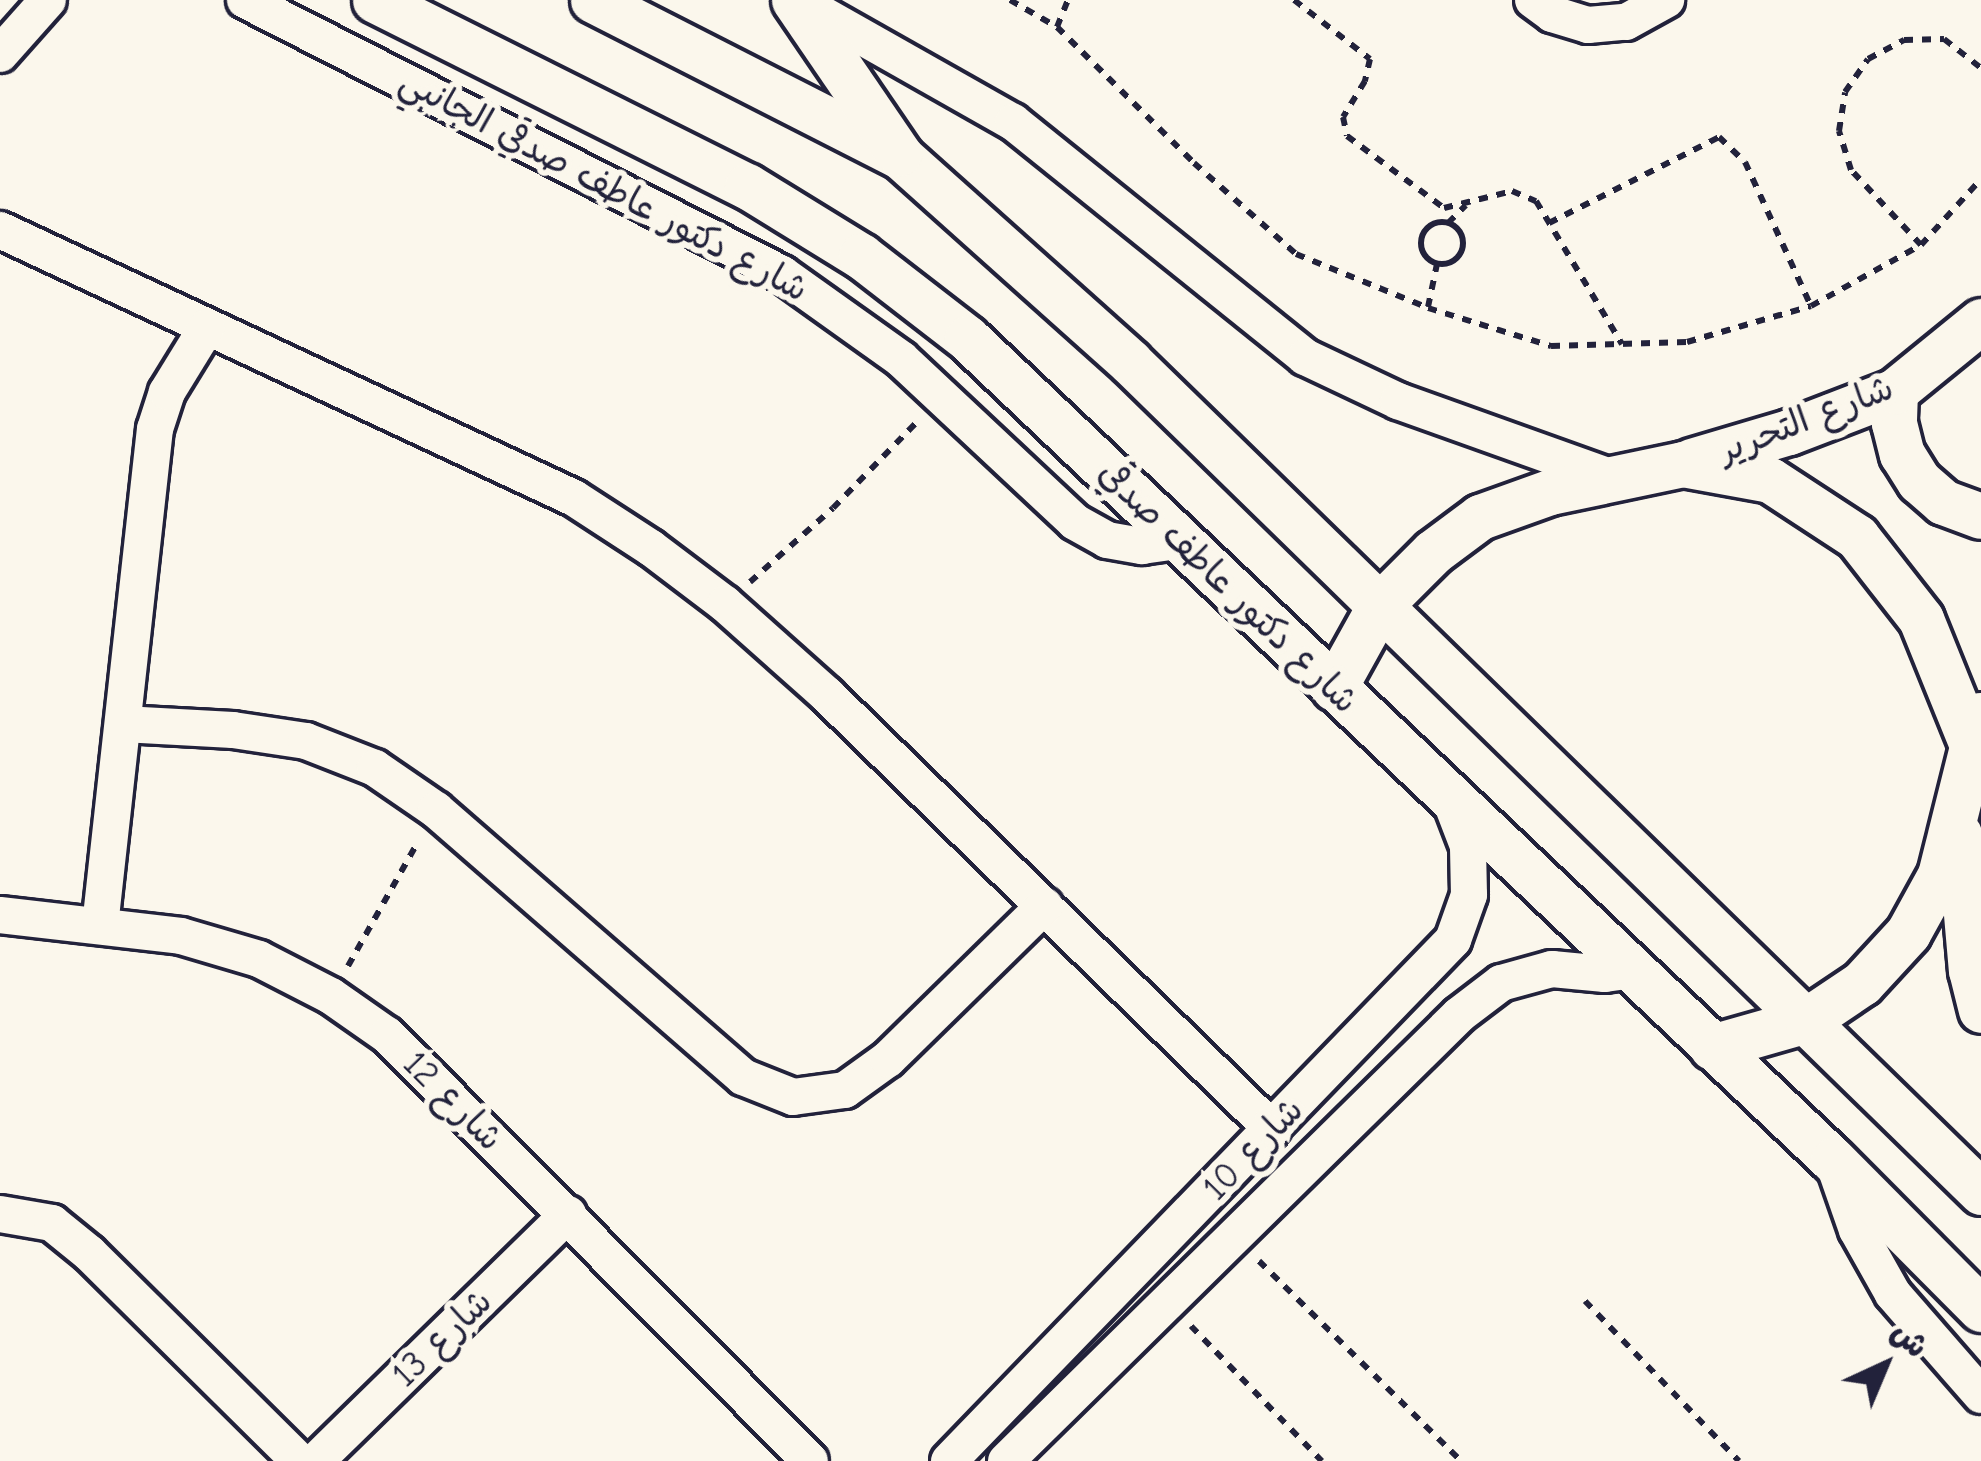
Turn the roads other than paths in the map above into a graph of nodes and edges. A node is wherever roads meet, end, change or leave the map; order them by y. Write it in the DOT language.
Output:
graph roads {
  1 [pos="48,0"];
  2 [pos="245,0"];
  3 [pos="375,0"];
  4 [pos="592,0"];
  5 [pos="795,0"];
  6 [pos="1533,0"];
  7 [pos="1666,0"];
  8 [pos="0,54"];
  9 [pos="901,157"];
  10 [pos="0,230"];
  11 [pos="1981,321"];
  12 [pos="207,327"];
  13 [pos="1895,392"];
  14 [pos="1682,464"];
  15 [pos="1610,477"];
  16 [pos="1981,516"];
  17 [pos="1178,541"];
  18 [pos="1380,605"];
  19 [pos="1334,688"];
  20 [pos="123,724"];
  21 [pos="1976,728"];
  22 [pos="1450,799"];
  23 [pos="1957,811"];
  24 [pos="1044,907"];
  25 [pos="0,915"];
  26 [pos="100,926"];
  27 [pos="1632,970"];
  28 [pos="1981,1010"];
  29 [pos="1807,1019"];
  30 [pos="1712,1047"];
  31 [pos="1272,1129"];
  32 [pos="1833,1160"];
  33 [pos="1981,1192"];
  34 [pos="0,1214"];
  35 [pos="568,1214"];
  36 [pos="1981,1309"];
  37 [pos="1981,1395"];
  38 [pos="299,1461"];
  39 [pos="316,1461"];
  40 [pos="809,1461"];
  41 [pos="949,1461"];
  42 [pos="1006,1461"];
  1 -- 8 [label="street"];
  2 -- 17 [label="street, شارع دكتور عاطف صدقي الجانبي"];
  3 -- 17 [label="street, شارع دكتور عاطف صدقي"];
  4 -- 9 [label="street"];
  5 -- 9 [label="street"];
  5 -- 15 [label="street"];
  6 -- 7 [label="street"];
  9 -- 18 [label="street"];
  10 -- 12 [label="street"];
  11 -- 13 [label="street, شارع التحرير"];
  12 -- 20 [label="street"];
  12 -- 24 [label="street"];
  13 -- 14 [label="street, شارع التحرير"];
  13 -- 16 [label="street"];
  14 -- 15 [label="street"];
  14 -- 21 [label="street"];
  15 -- 18 [label="street"];
  17 -- 19 [label="street, شارع دكتور عاطف صدقي"];
  18 -- 19 [label="street"];
  18 -- 29 [label="street"];
  19 -- 22 [label="street, شارع دكتور عاطف صدقي"];
  20 -- 24 [label="street"];
  20 -- 26 [label="street"];
  21 -- 23 [label="street"];
  22 -- 27 [label="street, شارع دكتور عاطف صدقي"];
  22 -- 31 [label="street, شارع 10"];
  23 -- 28 [label="street"];
  23 -- 29 [label="street"];
  24 -- 31 [label="street"];
  25 -- 26 [label="street, شارع 12"];
  26 -- 35 [label="street, شارع 12"];
  27 -- 30 [label="street, شارع دكتور عاطف صدقي"];
  27 -- 42 [label="street, شارع 10"];
  29 -- 30 [label="street"];
  29 -- 33 [label="street"];
  30 -- 32 [label="street, شارع دكتور عاطف صدقي"];
  31 -- 41 [label="street, شارع 10"];
  32 -- 36 [label="street, شارع دكتور عاطف صدقي"];
  32 -- 37 [label="street"];
  34 -- 38 [label="street"];
  35 -- 39 [label="street, شارع 13"];
  35 -- 40 [label="street, شارع 12"];
}
